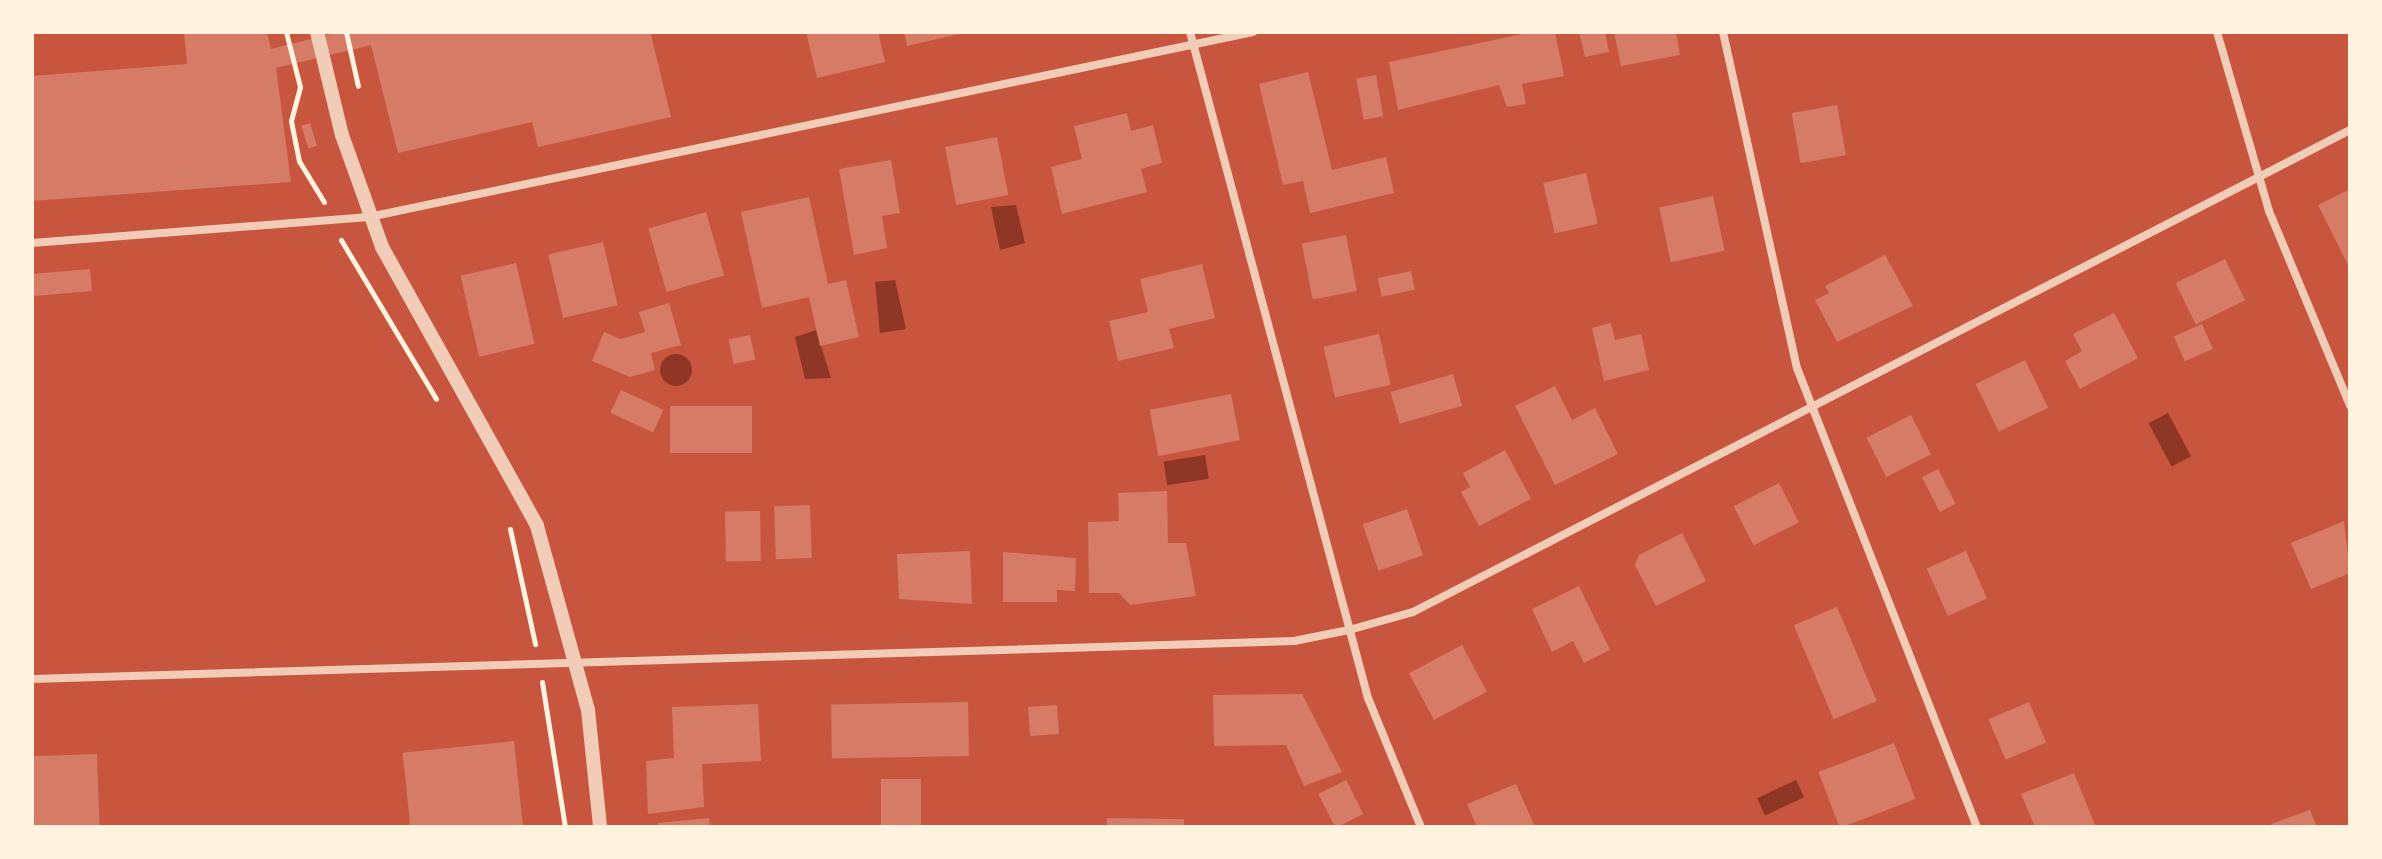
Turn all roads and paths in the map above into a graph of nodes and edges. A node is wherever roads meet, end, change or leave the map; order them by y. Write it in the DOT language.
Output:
graph roads {
  1 [pos="317,32"];
  2 [pos="1190,32"];
  3 [pos="1253,32"];
  4 [pos="1723,32"];
  5 [pos="2217,32"];
  6 [pos="1193,43"];
  7 [pos="2350,130"];
  8 [pos="2259,175"];
  9 [pos="369,217"];
  10 [pos="32,243"];
  11 [pos="1809,406"];
  12 [pos="2350,406"];
  13 [pos="506,513"];
  14 [pos="1349,630"];
  15 [pos="538,662"];
  16 [pos="577,662"];
  17 [pos="32,679"];
  18 [pos="565,827"];
  19 [pos="600,827"];
  20 [pos="1421,827"];
  21 [pos="1977,827"];
  1 -- 9 [label="street"];
  2 -- 6 [label="street"];
  3 -- 6 [label="street"];
  4 -- 11 [label="street"];
  5 -- 8 [label="street"];
  6 -- 9 [label="street"];
  6 -- 14 [label="street"];
  7 -- 8 [label="street"];
  8 -- 11 [label="street"];
  8 -- 12 [label="street"];
  9 -- 10 [label="street"];
  9 -- 16 [label="street"];
  11 -- 14 [label="street"];
  11 -- 21 [label="street"];
  13 -- 15 [label="path"];
  14 -- 16 [label="street"];
  14 -- 20 [label="street"];
  15 -- 16 [label="street"];
  15 -- 17 [label="street"];
  15 -- 18 [label="path"];
  16 -- 19 [label="street"];
}
